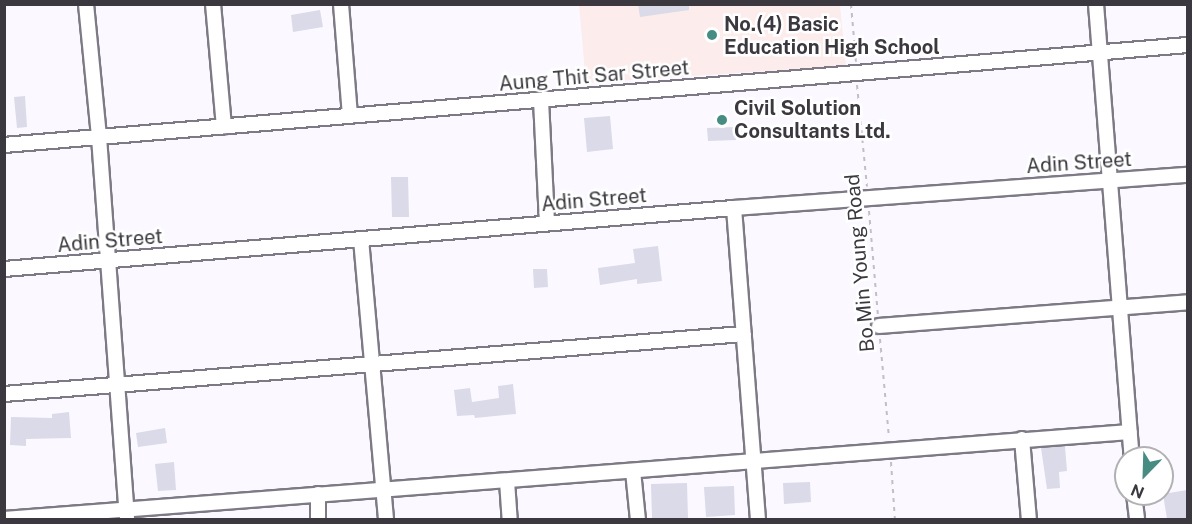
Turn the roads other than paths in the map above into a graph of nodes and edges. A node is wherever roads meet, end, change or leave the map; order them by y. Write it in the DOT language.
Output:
graph roads {
  1 [pos="86,4"];
  2 [pos="213,4"];
  3 [pos="341,4"];
  4 [pos="1096,4"];
  5 [pos="1188,45"];
  6 [pos="1099,53"];
  7 [pos="541,100"];
  8 [pos="350,116"];
  9 [pos="224,127"];
  10 [pos="99,137"];
  11 [pos="4,146"];
  12 [pos="1188,175"];
  13 [pos="1108,181"];
  14 [pos="734,208"];
  15 [pos="547,223"];
  16 [pos="361,239"];
  17 [pos="109,260"];
  18 [pos="4,269"];
  19 [pos="1188,302"];
  20 [pos="1122,307"];
  21 [pos="879,326"];
  22 [pos="744,334"];
  23 [pos="373,364"];
  24 [pos="117,385"];
  25 [pos="4,394"];
  26 [pos="1130,432"];
  27 [pos="1022,439"];
  28 [pos="1131,446"];
  29 [pos="753,460"];
  30 [pos="633,471"];
  31 [pos="507,481"];
  32 [pos="383,489"];
  33 [pos="318,494"];
  34 [pos="127,514"];
  35 [pos="4,519"];
  36 [pos="318,519"];
  37 [pos="386,519"];
  38 [pos="510,519"];
  39 [pos="638,519"];
  40 [pos="758,519"];
  41 [pos="1029,519"];
  1 -- 10 [label="street"];
  2 -- 9 [label="street"];
  3 -- 8 [label="street"];
  4 -- 6 [label="street"];
  5 -- 6 [label="street, Aung Thit Sar Street"];
  6 -- 7 [label="street, Aung Thit Sar Street"];
  6 -- 13 [label="street"];
  7 -- 8 [label="street, Aung Thit Sar Street"];
  7 -- 15 [label="street"];
  8 -- 9 [label="street, Aung Thit Sar Street"];
  9 -- 10 [label="street, Aung Thit Sar Street"];
  10 -- 11 [label="street, Aung Thit Sar Street"];
  10 -- 17 [label="street"];
  12 -- 13 [label="street, Adin Street"];
  13 -- 14 [label="street, Adin Street"];
  13 -- 20 [label="street"];
  14 -- 15 [label="street, Adin Street"];
  14 -- 22 [label="street"];
  15 -- 16 [label="street, Adin Street"];
  16 -- 17 [label="street, Adin Street"];
  16 -- 23 [label="street"];
  17 -- 18 [label="street, Adin Street"];
  17 -- 24 [label="street"];
  19 -- 20 [label="street"];
  20 -- 21 [label="street"];
  20 -- 26 [label="street"];
  22 -- 23 [label="street"];
  22 -- 29 [label="street"];
  23 -- 24 [label="street"];
  23 -- 32 [label="street"];
  24 -- 25 [label="street"];
  24 -- 34 [label="street"];
  26 -- 27 [label="street"];
  26 -- 28 [label="street"];
  27 -- 29 [label="street"];
  27 -- 41 [label="street"];
  29 -- 30 [label="street"];
  29 -- 40 [label="street"];
  30 -- 31 [label="street"];
  30 -- 39 [label="street"];
  31 -- 32 [label="street"];
  31 -- 38 [label="street"];
  32 -- 33 [label="street"];
  32 -- 37 [label="street"];
  33 -- 34 [label="street"];
  33 -- 36 [label="street"];
  34 -- 35 [label="street"];
}
